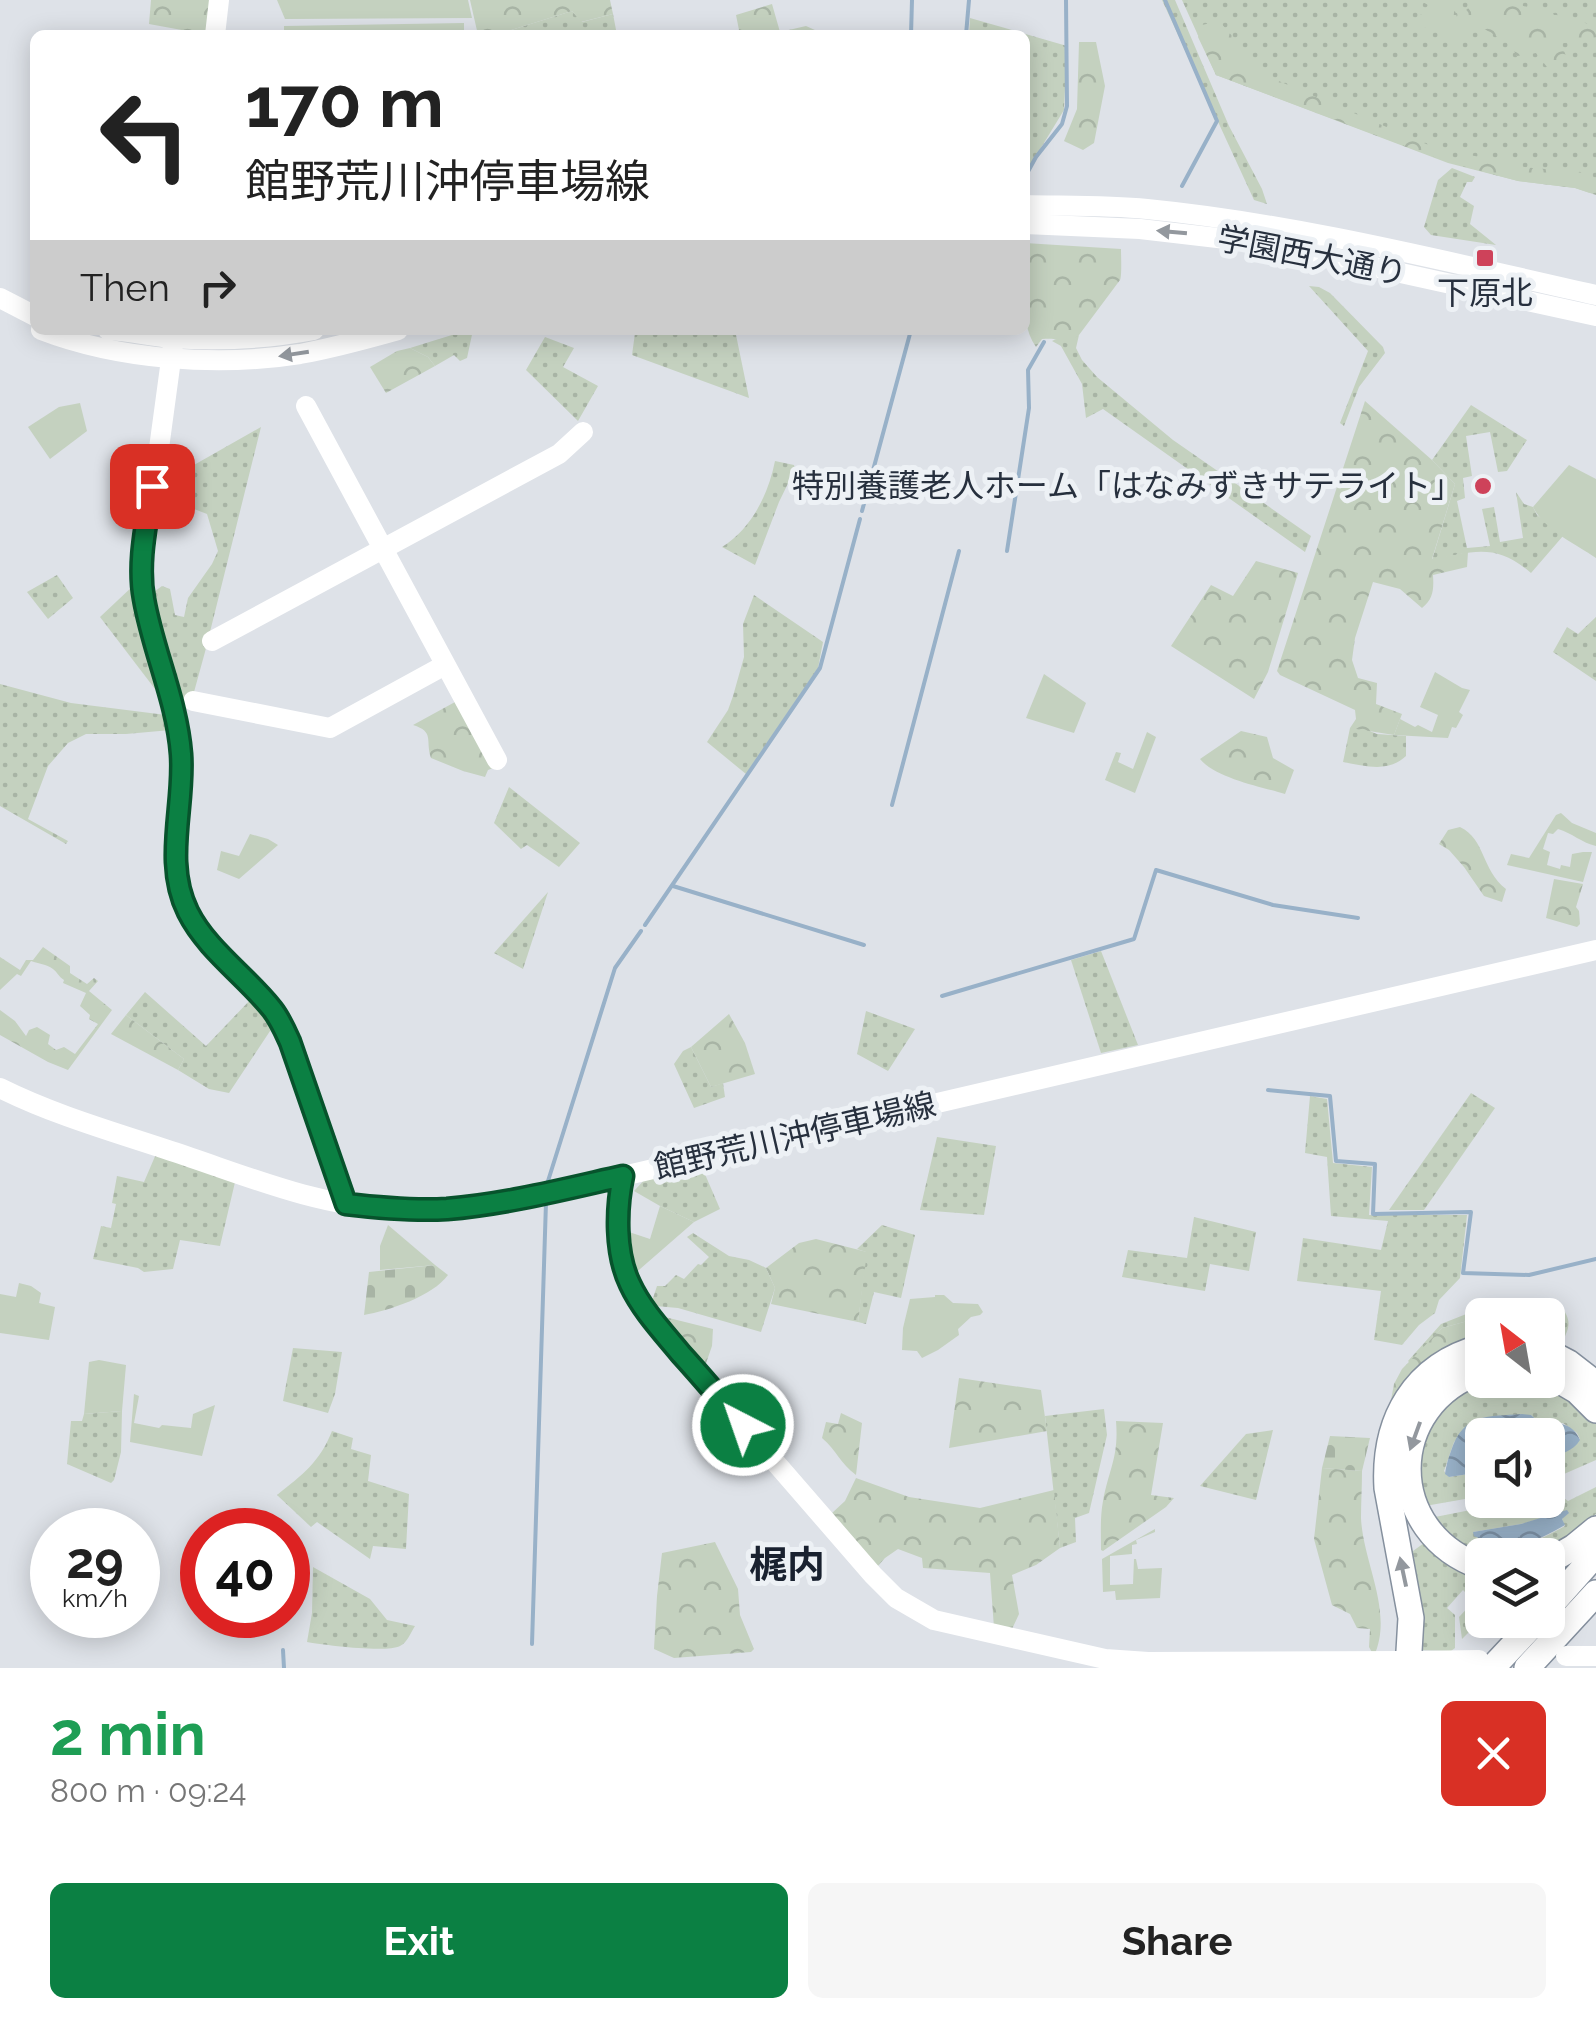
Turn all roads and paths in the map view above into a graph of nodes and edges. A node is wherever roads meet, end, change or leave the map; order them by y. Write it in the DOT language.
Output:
graph roads {
  1 [pos="219,0"];
  2 [pos="216,30"];
  3 [pos="1030,204"];
  4 [pos="1030,224"];
  5 [pos="0,284"];
  6 [pos="1596,295"];
  7 [pos="0,298"];
  8 [pos="0,312"];
  9 [pos="30,312"];
  10 [pos="30,314"];
  11 [pos="30,316"];
  12 [pos="1596,316"];
  13 [pos="66,335"];
  14 [pos="82,335"];
  15 [pos="116,335"];
  16 [pos="278,335"];
  17 [pos="379,335"];
  18 [pos="173,342"];
  19 [pos="306,406"];
  20 [pos="582,432"];
  21 [pos="383,549"];
  22 [pos="212,641"];
  23 [pos="445,665"];
  24 [pos="193,702"];
  25 [pos="497,760"];
  26 [pos="1596,950"];
  27 [pos="0,1088"];
  28 [pos="623,1176"];
  29 [pos="346,1204"];
  30 [pos="1465,1353"];
  31 [pos="1565,1362"];
  32 [pos="1465,1379"];
  33 [pos="1565,1384"];
  34 [pos="1596,1384"];
  35 [pos="1596,1410"];
  36 [pos="1596,1529"];
  37 [pos="1565,1552"];
  38 [pos="1596,1554"];
  39 [pos="1465,1558"];
  40 [pos="1565,1589"];
  41 [pos="1596,1593"];
  42 [pos="1516,1638"];
  43 [pos="1566,1656"];
  44 [pos="1596,1656"];
  45 [pos="1409,1664"];
  46 [pos="1486,1664"];
  47 [pos="1528,1668"];
  1 -- 2 [label="main road"];
  3 -- 6 [label="main road, 学園西大通り"];
  12 -- 4 [label="main road, 学園西大通り, one-way"];
  5 -- 9 [label="main road"];
  7 -- 10 [label="main road"];
  8 -- 11 [label="main road"];
  13 -- 15 [label="main road"];
  14 -- 15 [label="main road"];
  15 -- 18 [label="main road"];
  16 -- 18 [label="main road"];
  17 -- 18 [label="main road, one-way"];
  18 -- 29 [label="main road"];
  19 -- 21 [label="main road"];
  20 -- 21 [label="main road"];
  21 -- 22 [label="main road"];
  21 -- 23 [label="main road"];
  23 -- 24 [label="main road"];
  23 -- 25 [label="main road"];
  26 -- 28 [label="main road, 館野荒川沖停車場線"];
  27 -- 29 [label="main road, 館野荒川沖停車場線"];
  28 -- 29 [label="main road, 館野荒川沖停車場線"];
  28 -- 45 [label="main road"];
  45 -- 30 [label="highway, one-way"];
  31 -- 34 [label="highway"];
  32 -- 39 [label="highway, one-way"];
  33 -- 35 [label="highway"];
  36 -- 37 [label="highway"];
  38 -- 40 [label="highway"];
  41 -- 47 [label="highway"];
  42 -- 46 [label="highway"];
  43 -- 44 [label="main road"];
  45 -- 46 [label="main road"];
}
